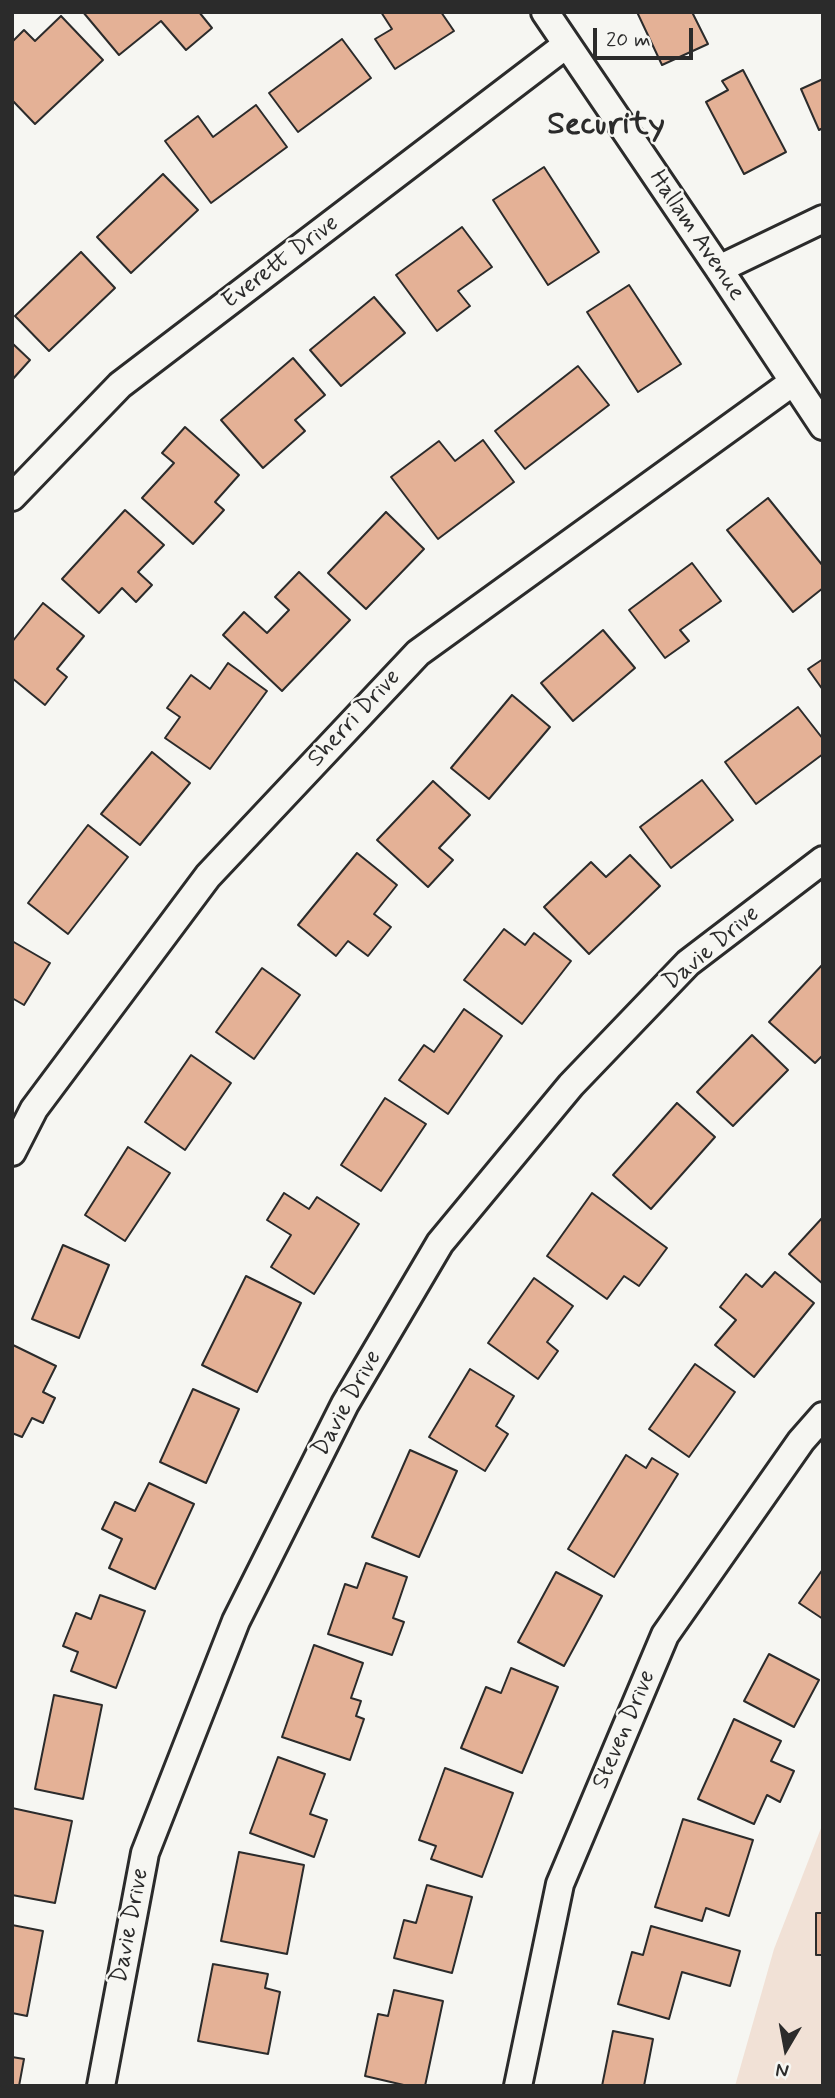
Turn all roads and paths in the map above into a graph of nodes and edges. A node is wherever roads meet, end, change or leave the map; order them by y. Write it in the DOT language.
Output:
graph roads {
  1 [pos="545,12"];
  2 [pos="566,46"];
  3 [pos="823,219"];
  4 [pos="719,269"];
  5 [pos="793,382"];
  6 [pos="823,426"];
  7 [pos="12,497"];
  8 [pos="823,860"];
  9 [pos="12,1152"];
  10 [pos="823,1416"];
  11 [pos="101,2086"];
  12 [pos="518,2086"];
  1 -- 2 [label="street, Hallam Avenue"];
  2 -- 4 [label="street, Hallam Avenue"];
  2 -- 7 [label="street, Everett Drive"];
  3 -- 4 [label="street"];
  4 -- 5 [label="street, Hallam Avenue"];
  5 -- 6 [label="street, Hallam Avenue"];
  5 -- 9 [label="street, Sherri Drive"];
  8 -- 11 [label="street, Davie Drive"];
  10 -- 12 [label="street, Steven Drive"];
}
